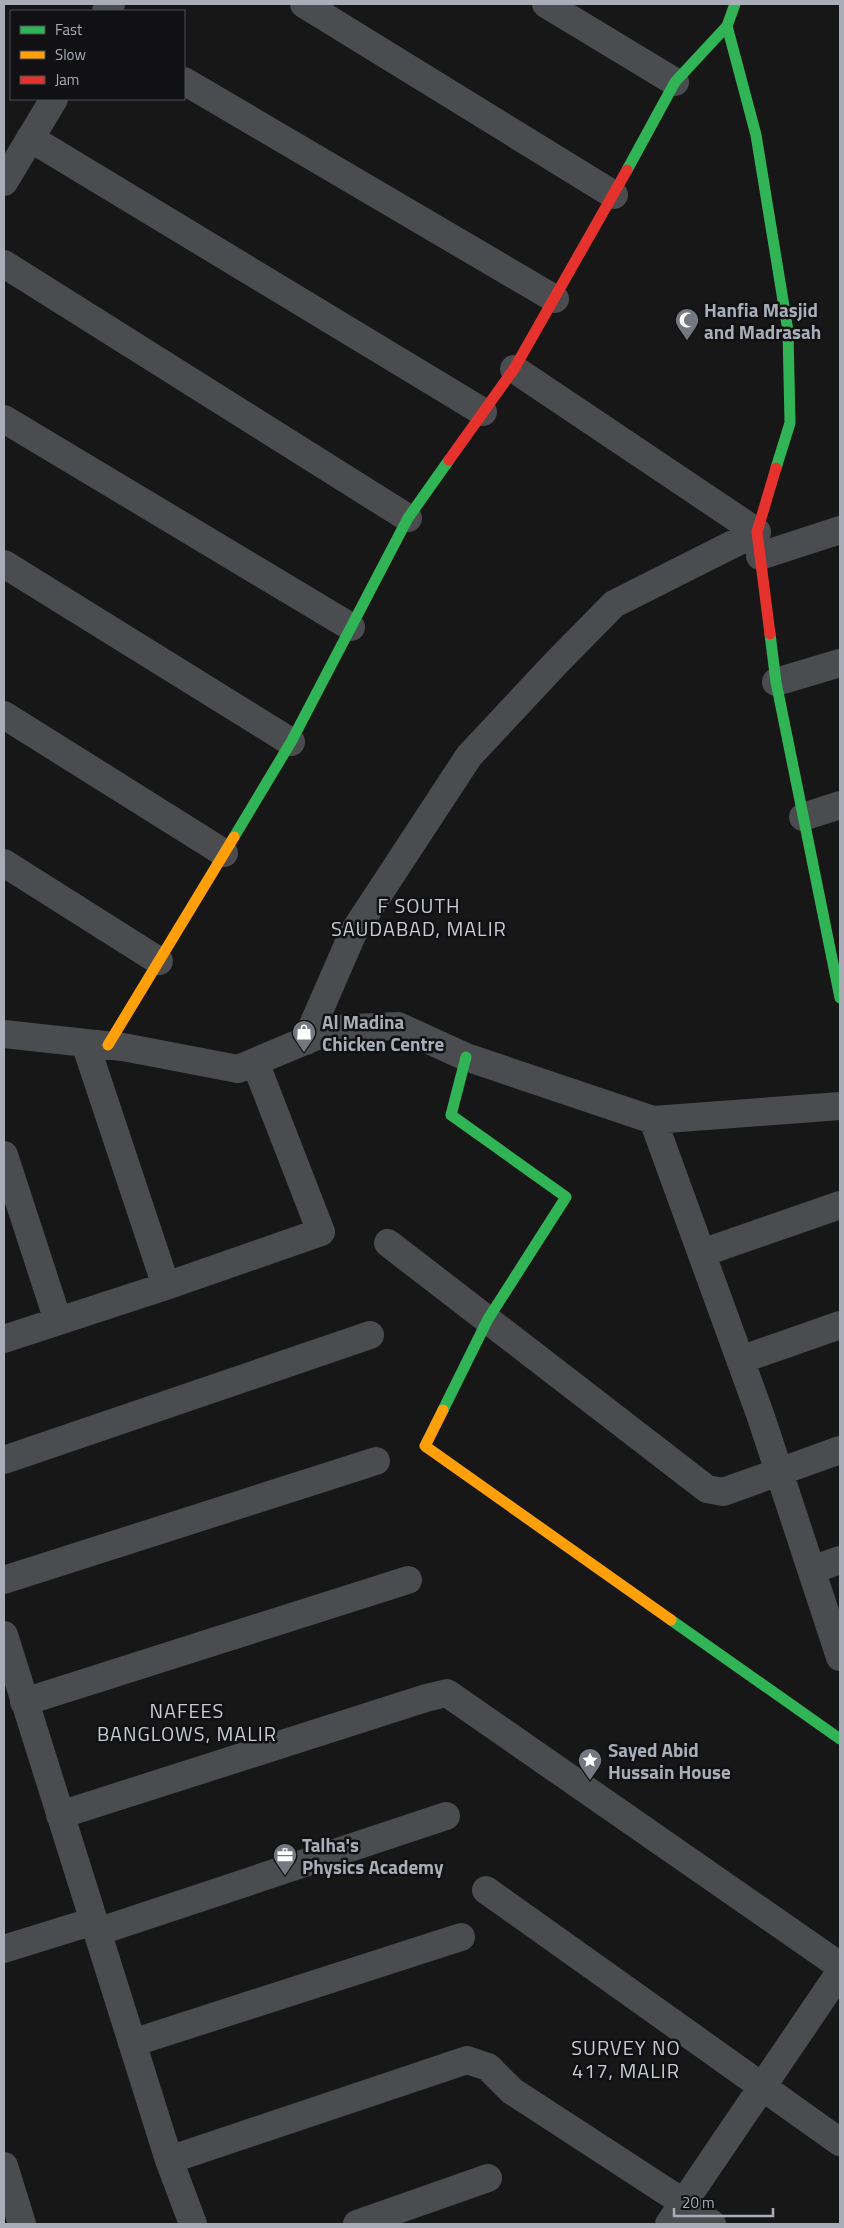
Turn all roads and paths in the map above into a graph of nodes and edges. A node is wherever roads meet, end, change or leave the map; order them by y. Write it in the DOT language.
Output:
graph roads {
  1 [pos="304,4"];
  2 [pos="546,4"];
  3 [pos="735,4"];
  4 [pos="727,26"];
  5 [pos="185,82"];
  6 [pos="675,82"];
  7 [pos="53,100"];
  8 [pos="30,138"];
  9 [pos="4,182"];
  10 [pos="614,195"];
  11 [pos="4,264"];
  12 [pos="555,299"];
  13 [pos="514,369"];
  14 [pos="483,412"];
  15 [pos="4,419"];
  16 [pos="408,518"];
  17 [pos="840,530"];
  18 [pos="759,544"];
  19 [pos="4,564"];
  20 [pos="351,627"];
  21 [pos="840,663"];
  22 [pos="776,682"];
  23 [pos="4,715"];
  24 [pos="291,742"];
  25 [pos="840,805"];
  26 [pos="803,817"];
  27 [pos="224,852"];
  28 [pos="4,862"];
  29 [pos="834,930"];
  30 [pos="159,961"];
  31 [pos="840,998"];
  32 [pos="4,1034"];
  33 [pos="306,1041"];
  34 [pos="97,1044"];
  35 [pos="466,1057"];
  36 [pos="255,1062"];
  37 [pos="840,1106"];
  38 [pos="653,1120"];
  39 [pos="4,1155"];
  40 [pos="840,1205"];
  41 [pos="388,1243"];
  42 [pos="702,1254"];
  43 [pos="166,1286"];
  44 [pos="488,1319"];
  45 [pos="58,1321"];
  46 [pos="840,1325"];
  47 [pos="370,1335"];
  48 [pos="4,1339"];
  49 [pos="740,1360"];
  50 [pos="840,1450"];
  51 [pos="4,1460"];
  52 [pos="376,1461"];
  53 [pos="779,1472"];
  54 [pos="840,1560"];
  55 [pos="812,1570"];
  56 [pos="4,1580"];
  57 [pos="408,1580"];
  58 [pos="4,1635"];
  59 [pos="840,1657"];
  60 [pos="24,1702"];
  61 [pos="840,1740"];
  62 [pos="60,1815"];
  63 [pos="446,1816"];
  64 [pos="486,1890"];
  65 [pos="96,1927"];
  66 [pos="461,1937"];
  67 [pos="4,1949"];
  68 [pos="840,1966"];
  69 [pos="840,1972"];
  70 [pos="132,2043"];
  71 [pos="763,2086"];
  72 [pos="840,2142"];
  73 [pos="169,2160"];
  74 [pos="4,2166"];
  75 [pos="488,2178"];
  76 [pos="676,2214"];
  77 [pos="22,2224"];
  78 [pos="193,2224"];
  79 [pos="357,2224"];
  80 [pos="712,2224"];
  1 -- 10 [label="street"];
  2 -- 6 [label="street"];
  3 -- 4 [label="street"];
  4 -- 6 [label="street"];
  4 -- 18 [label="street"];
  5 -- 12 [label="street"];
  6 -- 10 [label="street"];
  7 -- 8 [label="street"];
  8 -- 9 [label="street"];
  8 -- 14 [label="street"];
  10 -- 12 [label="street"];
  11 -- 16 [label="street"];
  12 -- 13 [label="street"];
  13 -- 14 [label="street"];
  13 -- 18 [label="street"];
  14 -- 16 [label="street"];
  15 -- 20 [label="street"];
  16 -- 20 [label="street"];
  17 -- 18 [label="street"];
  18 -- 22 [label="street"];
  18 -- 33 [label="street"];
  19 -- 24 [label="street"];
  20 -- 24 [label="street"];
  21 -- 22 [label="street"];
  22 -- 26 [label="street"];
  23 -- 27 [label="street"];
  24 -- 27 [label="street"];
  25 -- 26 [label="street"];
  26 -- 29 [label="street"];
  27 -- 30 [label="street"];
  28 -- 30 [label="street"];
  29 -- 31 [label="street"];
  30 -- 34 [label="street"];
  32 -- 34 [label="street"];
  33 -- 35 [label="street"];
  33 -- 36 [label="street"];
  34 -- 36 [label="street"];
  34 -- 43 [label="street"];
  35 -- 38 [label="street"];
  35 -- 44 [label="street"];
  36 -- 43 [label="street"];
  37 -- 38 [label="street"];
  38 -- 42 [label="street"];
  39 -- 45 [label="street"];
  40 -- 42 [label="street"];
  41 -- 44 [label="street"];
  42 -- 49 [label="street"];
  43 -- 45 [label="street"];
  44 -- 53 [label="street"];
  44 -- 61 [label="street"];
  45 -- 48 [label="street"];
  46 -- 49 [label="street"];
  47 -- 51 [label="street"];
  49 -- 53 [label="street"];
  50 -- 53 [label="street"];
  52 -- 56 [label="street"];
  53 -- 55 [label="street"];
  54 -- 55 [label="street"];
  55 -- 59 [label="street"];
  57 -- 60 [label="street"];
  58 -- 60 [label="street"];
  60 -- 62 [label="street"];
  62 -- 65 [label="street"];
  62 -- 68 [label="street"];
  63 -- 65 [label="street"];
  64 -- 71 [label="street"];
  65 -- 67 [label="street"];
  65 -- 70 [label="street"];
  66 -- 70 [label="street"];
  69 -- 71 [label="street"];
  70 -- 73 [label="street"];
  71 -- 72 [label="street"];
  71 -- 76 [label="street"];
  73 -- 76 [label="street"];
  73 -- 78 [label="street"];
  74 -- 77 [label="street"];
  75 -- 79 [label="street"];
  76 -- 80 [label="street"];
}
